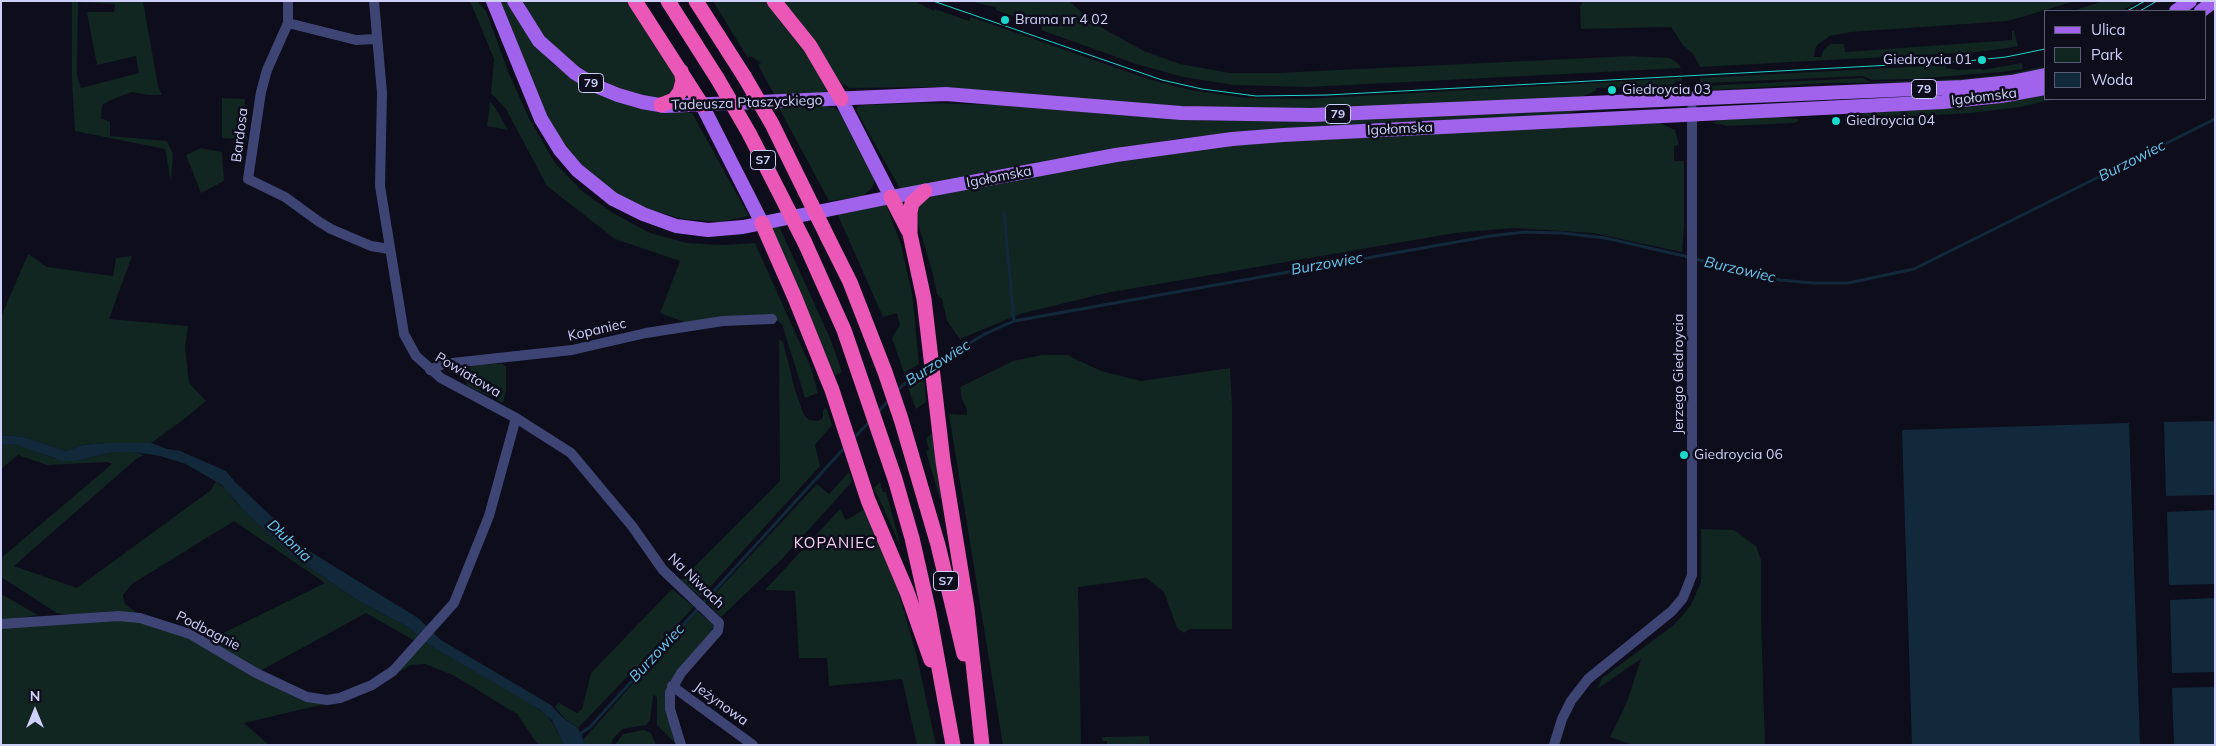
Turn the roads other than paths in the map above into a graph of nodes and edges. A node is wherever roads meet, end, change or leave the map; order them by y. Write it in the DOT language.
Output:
graph roads {
  1 [pos="288,1"];
  2 [pos="374,1"];
  3 [pos="493,1"];
  4 [pos="514,1"];
  5 [pos="635,1"];
  6 [pos="668,1"];
  7 [pos="696,1"];
  8 [pos="774,1"];
  9 [pos="2190,1"];
  10 [pos="2214,1"];
  11 [pos="2177,10"];
  12 [pos="2202,10"];
  13 [pos="288,23"];
  14 [pos="377,39"];
  15 [pos="681,69"];
  16 [pos="2044,75"];
  17 [pos="2044,88"];
  18 [pos="1692,98"];
  19 [pos="840,99"];
  20 [pos="661,105"];
  21 [pos="702,105"];
  22 [pos="1692,115"];
  23 [pos="925,190"];
  24 [pos="891,197"];
  25 [pos="762,223"];
  26 [pos="910,234"];
  27 [pos="389,248"];
  28 [pos="772,319"];
  29 [pos="430,370"];
  30 [pos="516,418"];
  31 [pos="1,624"];
  32 [pos="672,686"];
  33 [pos="945,696"];
  34 [pos="976,702"];
  35 [pos="681,745"];
  36 [pos="753,745"];
  37 [pos="953,745"];
  38 [pos="982,745"];
  39 [pos="1554,745"];
  1 -- 13 [label="street, Bardosa"];
  2 -- 14 [label="street, Powiatowa"];
  3 -- 25 [label="main road, 79"];
  4 -- 20 [label="main road, Tadeusza Ptaszyckiego / 79"];
  5 -- 15 [label="highway"];
  6 -- 33 [label="highway, S7, bridge"];
  7 -- 34 [label="highway, S7, bridge"];
  8 -- 19 [label="highway"];
  9 -- 11 [label="main road"];
  10 -- 12 [label="main road"];
  13 -- 14 [label="street"];
  13 -- 27 [label="street, Bardosa"];
  14 -- 27 [label="street, Powiatowa"];
  15 -- 20 [label="highway"];
  15 -- 21 [label="highway"];
  16 -- 18 [label="main road, Igołomska / 79"];
  17 -- 22 [label="main road, Igołomska / 79"];
  18 -- 19 [label="main road, Igołomska / 79"];
  18 -- 22 [label="street, Jerzego Giedroycia"];
  19 -- 21 [label="main road, Tadeusza Ptaszyckiego / 79"];
  19 -- 24 [label="main road"];
  20 -- 21 [label="main road, Tadeusza Ptaszyckiego / 79"];
  21 -- 25 [label="main road"];
  22 -- 23 [label="main road, Igołomska / 79"];
  22 -- 39 [label="street, Jerzego Giedroycia"];
  23 -- 24 [label="main road, Igołomska / 79"];
  23 -- 26 [label="highway"];
  24 -- 25 [label="main road, Igołomska / 79"];
  24 -- 26 [label="highway"];
  25 -- 33 [label="highway"];
  26 -- 34 [label="highway"];
  27 -- 29 [label="street, Powiatowa"];
  28 -- 29 [label="street, Kopaniec"];
  29 -- 30 [label="street, Powiatowa"];
  30 -- 31 [label="street, Podbagnie"];
  30 -- 32 [label="street, Na Niwach"];
  32 -- 35 [label="street"];
  32 -- 36 [label="street, Jeżynowa"];
  33 -- 37 [label="highway, S7"];
  34 -- 38 [label="highway, S7"];
}
